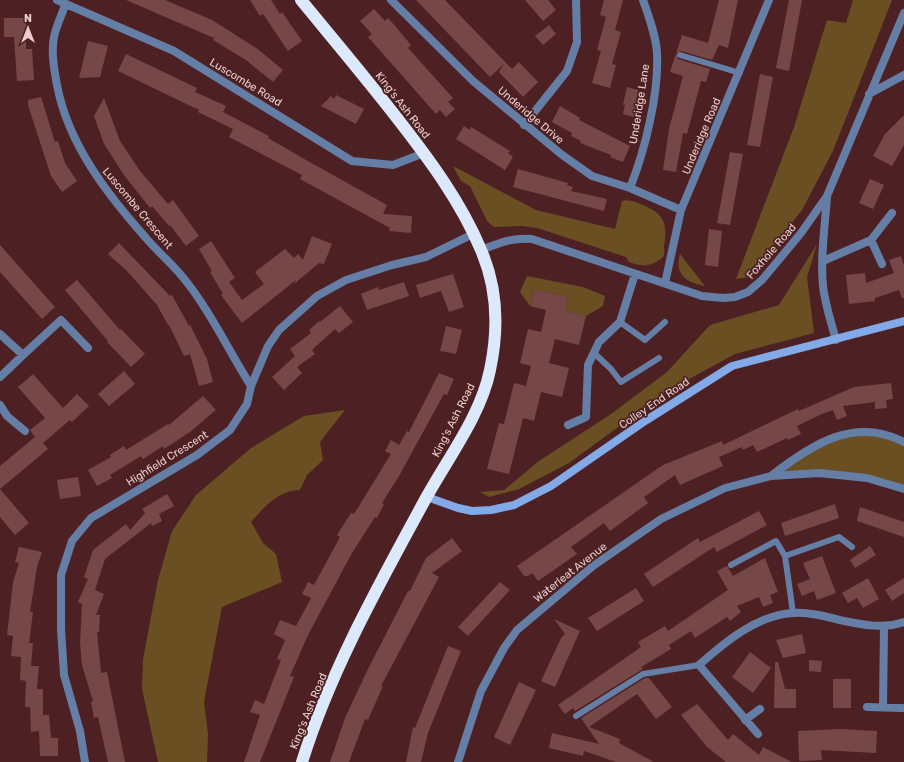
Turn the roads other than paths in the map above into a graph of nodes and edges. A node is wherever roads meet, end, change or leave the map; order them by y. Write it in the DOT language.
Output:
graph roads {
  1 [pos="57,0"];
  2 [pos="301,0"];
  3 [pos="390,0"];
  4 [pos="576,0"];
  5 [pos="644,0"];
  6 [pos="770,0"];
  7 [pos="65,5"];
  8 [pos="904,13"];
  9 [pos="680,55"];
  10 [pos="740,73"];
  11 [pos="904,75"];
  12 [pos="869,94"];
  13 [pos="524,125"];
  14 [pos="424,153"];
  15 [pos="630,188"];
  16 [pos="828,196"];
  17 [pos="681,210"];
  18 [pos="892,213"];
  19 [pos="473,234"];
  20 [pos="871,240"];
  21 [pos="481,250"];
  22 [pos="823,261"];
  23 [pos="882,264"];
  24 [pos="635,274"];
  25 [pos="665,283"];
  26 [pos="904,321"];
  27 [pos="620,322"];
  28 [pos="665,322"];
  29 [pos="0,334"];
  30 [pos="836,340"];
  31 [pos="88,348"];
  32 [pos="594,354"];
  33 [pos="23,355"];
  34 [pos="659,358"];
  35 [pos="0,377"];
  36 [pos="251,386"];
  37 [pos="0,405"];
  38 [pos="568,424"];
  39 [pos="25,431"];
  40 [pos="904,442"];
  41 [pos="771,476"];
  42 [pos="904,489"];
  43 [pos="427,497"];
  44 [pos="852,547"];
  45 [pos="786,556"];
  46 [pos="731,565"];
  47 [pos="793,613"];
  48 [pos="904,622"];
  49 [pos="884,626"];
  50 [pos="699,665"];
  51 [pos="867,707"];
  52 [pos="884,707"];
  53 [pos="902,708"];
  54 [pos="760,709"];
  55 [pos="576,716"];
  56 [pos="746,720"];
  57 [pos="758,734"];
  58 [pos="85,762"];
  59 [pos="302,762"];
  60 [pos="458,762"];
  1 -- 7 [label="street, Luscombe Road"];
  2 -- 14 [label="highway, King's Ash Road"];
  3 -- 13 [label="street, Underidge Drive"];
  4 -- 13 [label="street"];
  5 -- 15 [label="street, Underidge Lane"];
  6 -- 10 [label="street, Underidge Road"];
  7 -- 14 [label="street, Luscombe Road"];
  7 -- 36 [label="street, Luscombe Crescent"];
  8 -- 12 [label="street, Foxhole Road"];
  9 -- 10 [label="lane"];
  10 -- 17 [label="street, Underidge Road"];
  11 -- 12 [label="street"];
  12 -- 16 [label="street, Foxhole Road"];
  13 -- 15 [label="street, Underidge Drive"];
  14 -- 19 [label="highway, King's Ash Road"];
  15 -- 17 [label="street, Underidge Drive"];
  16 -- 22 [label="street"];
  16 -- 25 [label="street, Foxhole Road"];
  17 -- 25 [label="street, Underidge Road"];
  18 -- 20 [label="street"];
  19 -- 21 [label="highway, King's Ash Road"];
  19 -- 36 [label="street, Highfield Crescent"];
  20 -- 22 [label="street"];
  20 -- 23 [label="street"];
  21 -- 24 [label="street, Foxhole Road"];
  21 -- 43 [label="highway, King's Ash Road"];
  22 -- 30 [label="street"];
  24 -- 25 [label="street, Foxhole Road"];
  24 -- 27 [label="street"];
  26 -- 30 [label="street, Colley End Road"];
  27 -- 28 [label="lane"];
  27 -- 32 [label="street"];
  29 -- 33 [label="street"];
  30 -- 43 [label="street, Colley End Road"];
  31 -- 33 [label="street"];
  32 -- 34 [label="lane"];
  32 -- 38 [label="street"];
  33 -- 35 [label="street"];
  36 -- 58 [label="street, Highfield Crescent"];
  37 -- 39 [label="street"];
  40 -- 41 [label="street, Waterleat Avenue"];
  41 -- 42 [label="street, Waterleat Avenue"];
  41 -- 60 [label="street, Waterleat Avenue"];
  43 -- 59 [label="highway, King's Ash Road"];
  44 -- 45 [label="lane"];
  45 -- 46 [label="lane"];
  45 -- 47 [label="lane"];
  47 -- 49 [label="street"];
  47 -- 50 [label="street"];
  48 -- 49 [label="street"];
  49 -- 52 [label="street"];
  50 -- 55 [label="lane"];
  50 -- 56 [label="street"];
  51 -- 52 [label="street"];
  52 -- 53 [label="street"];
  54 -- 56 [label="street"];
  56 -- 57 [label="street"];
}
